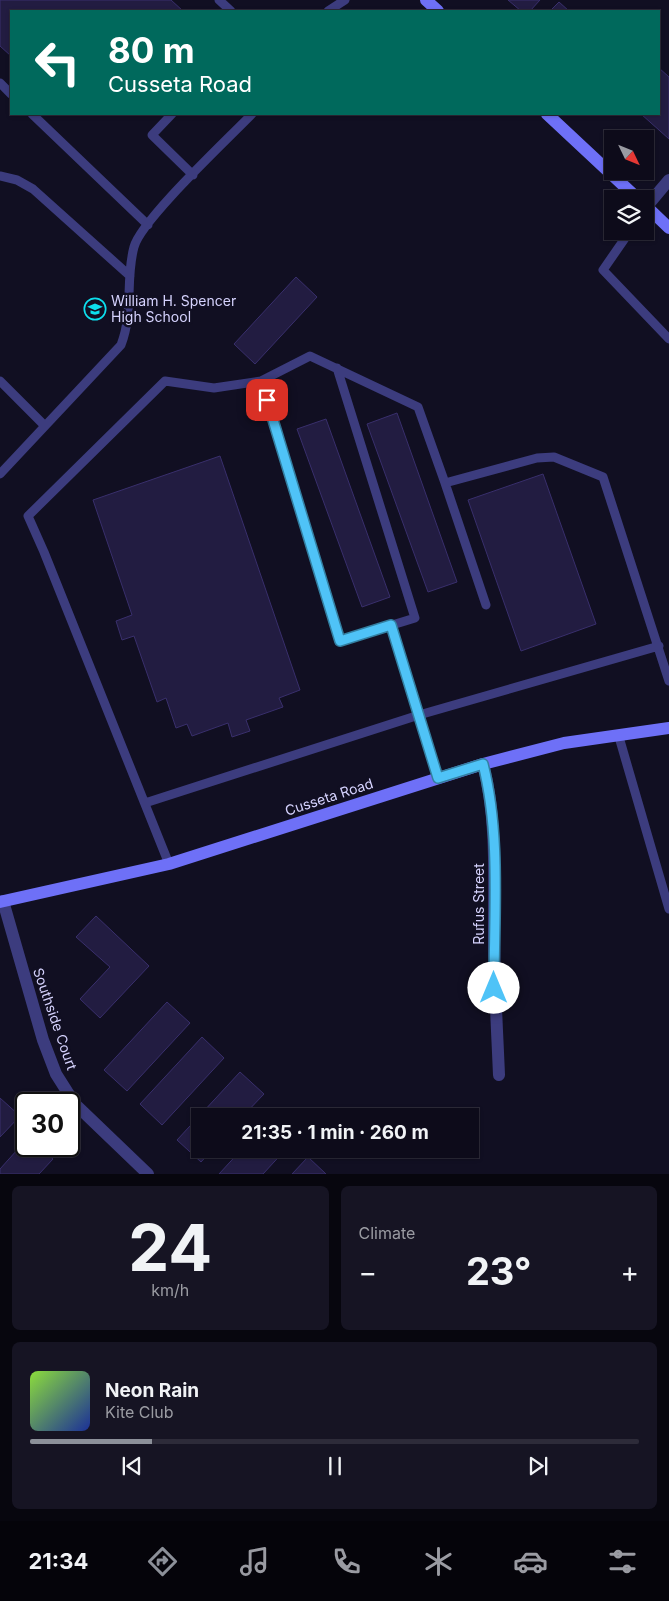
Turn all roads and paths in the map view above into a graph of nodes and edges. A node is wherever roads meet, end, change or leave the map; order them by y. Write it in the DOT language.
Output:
graph roads {
  1 [pos="218,0"];
  2 [pos="345,0"];
  3 [pos="426,0"];
  4 [pos="230,10"];
  5 [pos="330,10"];
  6 [pos="437,10"];
  7 [pos="0,83"];
  8 [pos="10,93"];
  9 [pos="33,115"];
  10 [pos="171,115"];
  11 [pos="251,115"];
  12 [pos="548,115"];
  13 [pos="194,175"];
  14 [pos="0,176"];
  15 [pos="669,180"];
  16 [pos="628,190"];
  17 [pos="654,195"];
  18 [pos="654,214"];
  19 [pos="148,225"];
  20 [pos="669,228"];
  21 [pos="624,240"];
  22 [pos="130,276"];
  23 [pos="669,339"];
  24 [pos="337,368"];
  25 [pos="261,381"];
  26 [pos="0,382"];
  27 [pos="45,426"];
  28 [pos="0,474"];
  29 [pos="445,483"];
  30 [pos="486,605"];
  31 [pos="391,625"];
  32 [pos="659,646"];
  33 [pos="669,681"];
  34 [pos="419,715"];
  35 [pos="669,728"];
  36 [pos="619,737"];
  37 [pos="483,764"];
  38 [pos="438,778"];
  39 [pos="145,803"];
  40 [pos="169,864"];
  41 [pos="1,902"];
  42 [pos="669,909"];
  43 [pos="499,1075"];
  44 [pos="148,1174"];
  1 -- 4 [label="lane"];
  2 -- 5 [label="lane"];
  3 -- 6 [label="street"];
  7 -- 8 [label="lane"];
  9 -- 19 [label="lane"];
  10 -- 13 [label="lane"];
  11 -- 13 [label="lane"];
  12 -- 16 [label="street"];
  13 -- 19 [label="lane"];
  14 -- 22 [label="lane"];
  15 -- 17 [label="street"];
  18 -- 20 [label="street"];
  19 -- 22 [label="lane"];
  21 -- 23 [label="lane"];
  22 -- 27 [label="lane"];
  24 -- 25 [label="lane"];
  24 -- 29 [label="lane"];
  24 -- 31 [label="lane"];
  25 -- 31 [label="lane"];
  25 -- 39 [label="lane"];
  26 -- 27 [label="lane"];
  27 -- 28 [label="lane"];
  29 -- 30 [label="lane"];
  29 -- 32 [label="lane"];
  31 -- 34 [label="lane"];
  32 -- 33 [label="lane"];
  32 -- 34 [label="lane"];
  34 -- 38 [label="lane"];
  34 -- 39 [label="lane"];
  35 -- 36 [label="street, Cusseta Road"];
  36 -- 37 [label="street, Cusseta Road"];
  36 -- 42 [label="lane"];
  37 -- 38 [label="street, Cusseta Road"];
  37 -- 43 [label="street, Rufus Street"];
  38 -- 40 [label="street, Cusseta Road"];
  39 -- 40 [label="lane"];
  40 -- 41 [label="street, Cusseta Road"];
  41 -- 44 [label="street, Southside Court"];
}
